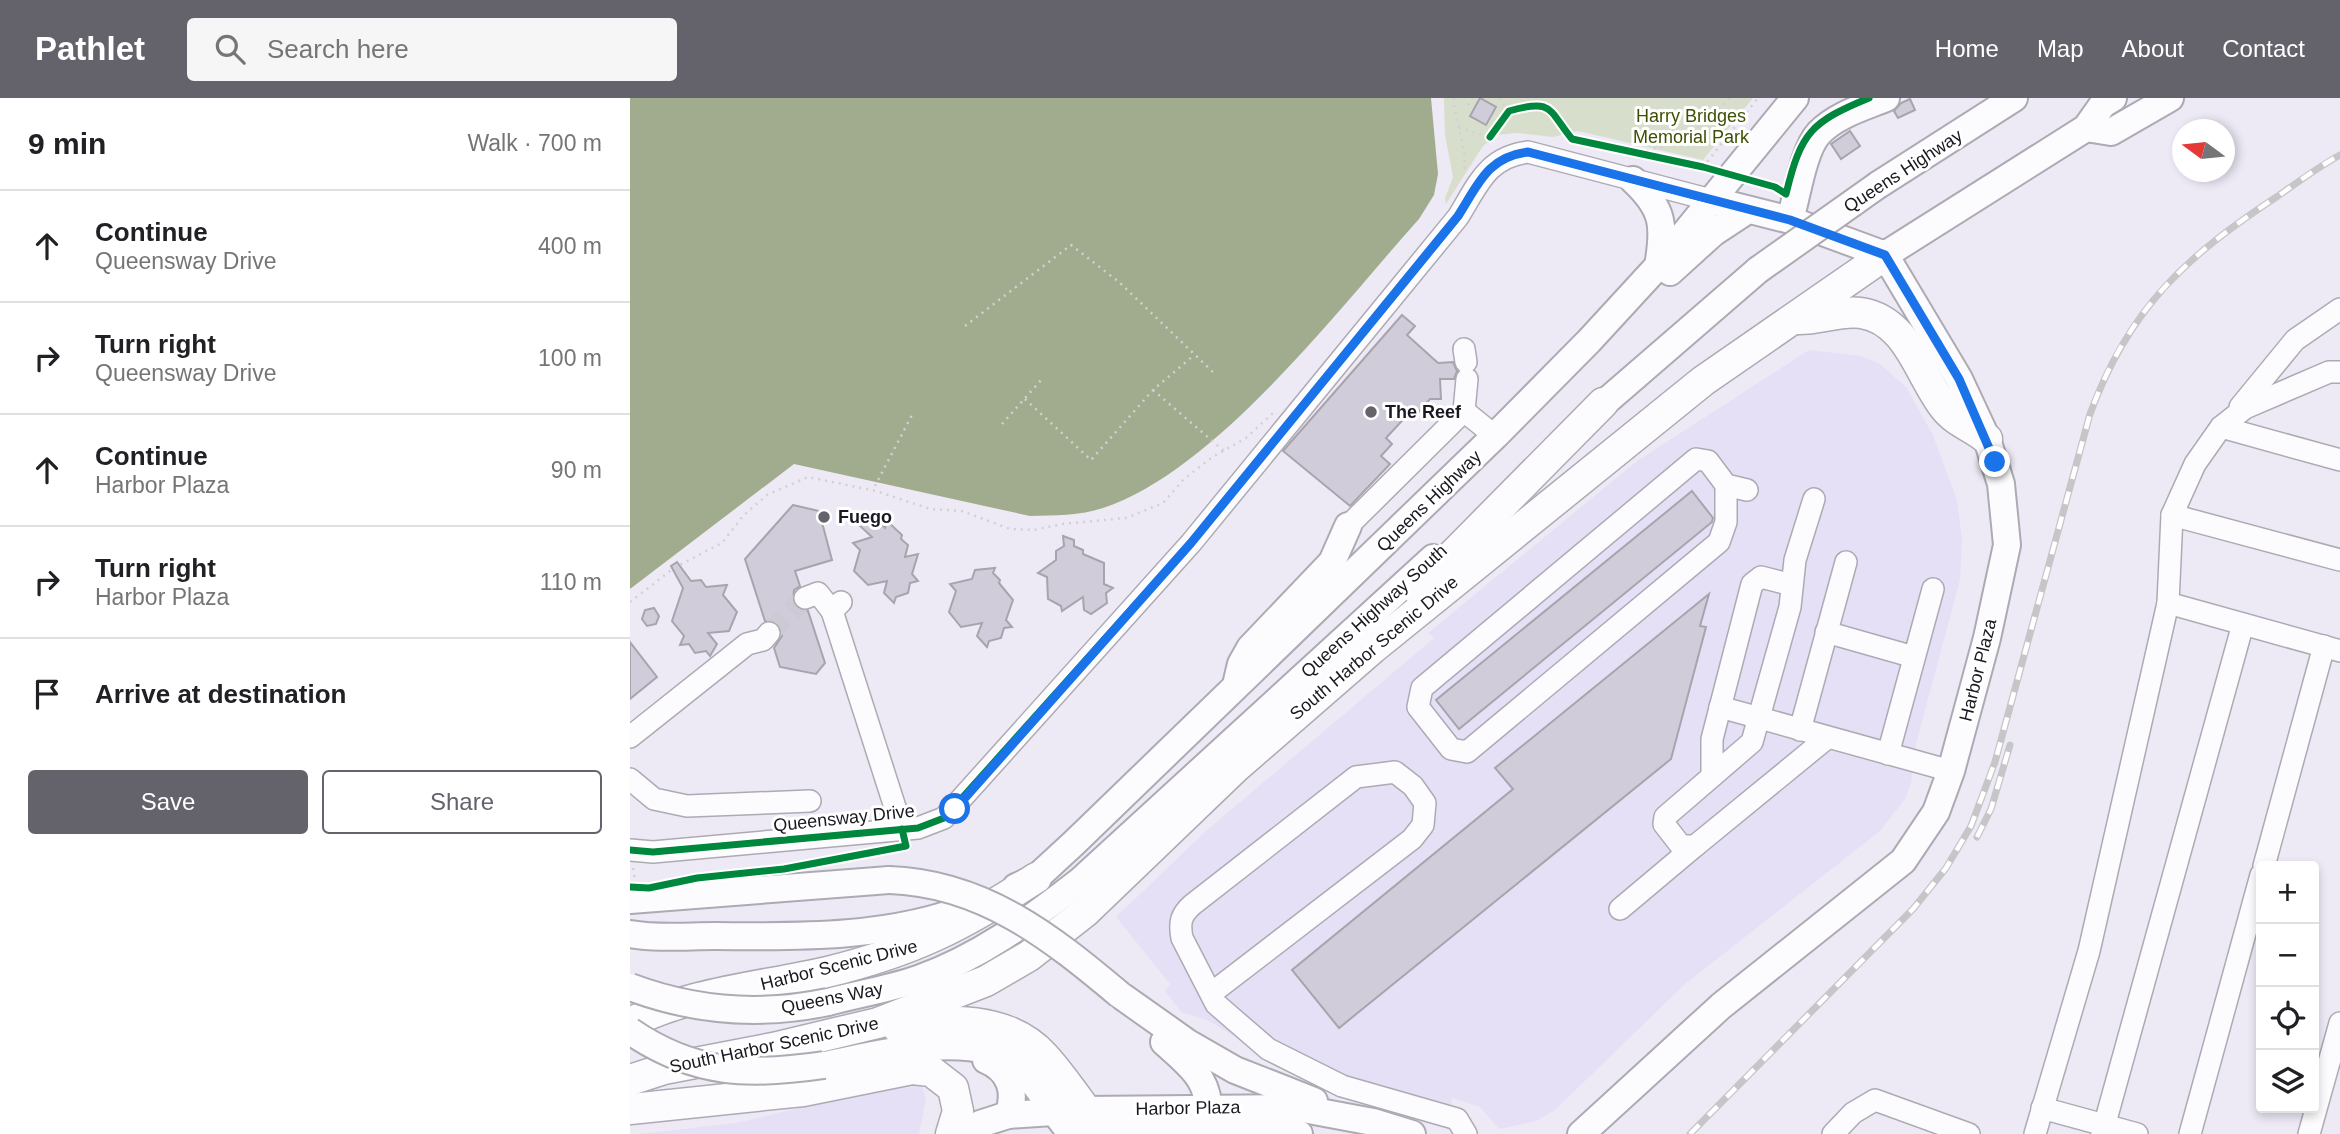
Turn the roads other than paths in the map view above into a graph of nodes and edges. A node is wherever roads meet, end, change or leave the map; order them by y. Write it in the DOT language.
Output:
graph roads {
  1 [pos="1795,98"];
  2 [pos="1886,98"];
  3 [pos="2014,98"];
  4 [pos="2113,98"];
  5 [pos="2170,98"];
  6 [pos="2086,128"];
  7 [pos="1633,180"];
  8 [pos="1711,200"];
  9 [pos="1748,210"];
  10 [pos="1790,220"];
  11 [pos="1885,255"];
  12 [pos="1658,266"];
  13 [pos="1758,270"];
  14 [pos="2340,309"];
  15 [pos="1793,319"];
  16 [pos="1465,363"];
  17 [pos="2340,372"];
  18 [pos="1539,391"];
  19 [pos="1603,403"];
  20 [pos="1464,411"];
  21 [pos="2224,425"];
  22 [pos="1495,436"];
  23 [pos="1987,439"];
  24 [pos="2340,460"];
  25 [pos="1737,487"];
  26 [pos="1814,499"];
  27 [pos="2172,515"];
  28 [pos="1348,526"];
  29 [pos="2340,560"];
  30 [pos="1846,562"];
  31 [pos="1793,585"];
  32 [pos="1933,589"];
  33 [pos="805,598"];
  34 [pos="2168,603"];
  35 [pos="2243,624"];
  36 [pos="1826,632"];
  37 [pos="769,633"];
  38 [pos="2332,648"];
  39 [pos="1914,656"];
  40 [pos="1236,688"];
  41 [pos="1720,707"];
  42 [pos="1294,714"];
  43 [pos="1758,718"];
  44 [pos="1800,730"];
  45 [pos="630,737"];
  46 [pos="1827,738"];
  47 [pos="1888,754"];
  48 [pos="1951,771"];
  49 [pos="1712,776"];
  50 [pos="630,779"];
  51 [pos="810,801"];
  52 [pos="902,829"];
  53 [pos="1695,846"];
  54 [pos="630,850"];
  55 [pos="2266,861"];
  56 [pos="1036,878"];
  57 [pos="636,890"];
  58 [pos="2256,893"];
  59 [pos="1620,909"];
  60 [pos="630,934"];
  61 [pos="987,947"];
  62 [pos="630,986"];
  63 [pos="1213,992"];
  64 [pos="1121,996"];
  65 [pos="630,1023"];
  66 [pos="2340,1023"];
  67 [pos="630,1031"];
  68 [pos="773,1048"];
  69 [pos="944,1048"];
  70 [pos="630,1080"];
  71 [pos="2042,1108"];
  72 [pos="630,1109"];
  73 [pos="1008,1115"];
  74 [pos="1210,1119"];
  75 [pos="1054,1122"];
  76 [pos="1078,1122"];
  77 [pos="1374,1122"];
  78 [pos="1919,1126"];
  79 [pos="2103,1129"];
  80 [pos="1104,1133"];
  81 [pos="1963,1133"];
  82 [pos="951,1134"];
  83 [pos="966,1134"];
  84 [pos="1299,1134"];
  85 [pos="1412,1134"];
  86 [pos="1466,1134"];
  87 [pos="1580,1134"];
  88 [pos="1833,1134"];
  89 [pos="2035,1134"];
  90 [pos="2137,1134"];
  91 [pos="2190,1134"];
  92 [pos="2309,1134"];
  1 -- 8 [label="main road, Queens Highway"];
  2 -- 10 [label="main road"];
  3 -- 13 [label="main road, Queens Highway, bridge"];
  4 -- 6 [label="main road, South Harbor Scenic Drive"];
  5 -- 6 [label="main road"];
  6 -- 11 [label="main road, South Harbor Scenic Drive"];
  7 -- 8 [label="street, Queensway Drive"];
  7 -- 12 [label="main road"];
  7 -- 52 [label="street, Queensway Drive"];
  8 -- 9 [label="main road"];
  8 -- 12 [label="main road, Queens Highway"];
  9 -- 10 [label="main road"];
  9 -- 18 [label="main road"];
  10 -- 11 [label="main road"];
  11 -- 15 [label="highway, South Harbor Scenic Drive"];
  11 -- 23 [label="main road, Harbor Plaza"];
  12 -- 18 [label="main road, Queens Highway"];
  13 -- 19 [label="main road, Queens Highway South"];
  14 -- 21 [label="street"];
  15 -- 23 [label="highway"];
  15 -- 42 [label="highway, South Harbor Scenic Drive"];
  16 -- 20 [label="street"];
  17 -- 21 [label="street"];
  18 -- 22 [label="main road, Queens Highway"];
  19 -- 42 [label="highway"];
  19 -- 61 [label="main road, Queens Highway South"];
  20 -- 22 [label="street"];
  20 -- 28 [label="street"];
  21 -- 24 [label="street"];
  21 -- 27 [label="street"];
  22 -- 40 [label="main road, Queens Highway"];
  23 -- 48 [label="main road, Harbor Plaza"];
  25 -- 25 [label="street"];
  26 -- 31 [label="street"];
  27 -- 29 [label="street"];
  27 -- 34 [label="street"];
  28 -- 40 [label="main road"];
  30 -- 36 [label="street"];
  31 -- 41 [label="street"];
  31 -- 43 [label="street"];
  32 -- 39 [label="street"];
  33 -- 52 [label="street"];
  34 -- 35 [label="street"];
  34 -- 71 [label="street"];
  35 -- 38 [label="street"];
  35 -- 79 [label="street"];
  36 -- 39 [label="street"];
  36 -- 44 [label="street"];
  37 -- 45 [label="street"];
  38 -- 55 [label="street"];
  39 -- 47 [label="street"];
  40 -- 56 [label="main road, Queens Highway"];
  41 -- 43 [label="street"];
  41 -- 49 [label="street"];
  42 -- 68 [label="highway, South Harbor Scenic Drive"];
  43 -- 44 [label="street"];
  43 -- 49 [label="street"];
  44 -- 46 [label="street"];
  46 -- 47 [label="street"];
  46 -- 53 [label="street"];
  47 -- 48 [label="street"];
  48 -- 87 [label="main road, Harbor Plaza"];
  49 -- 53 [label="street"];
  50 -- 51 [label="street"];
  52 -- 54 [label="street, Queensway Drive"];
  53 -- 59 [label="street"];
  56 -- 60 [label="main road"];
  56 -- 65 [label="highway, Harbor Scenic Drive"];
  57 -- 64 [label="main road, bridge"];
  58 -- 91 [label="street"];
  61 -- 62 [label="main road, Queens Way, bridge"];
  63 -- 63 [label="street"];
  63 -- 86 [label="street"];
  64 -- 74 [label="main road"];
  64 -- 77 [label="main road"];
  66 -- 92 [label="street"];
  67 -- 69 [label="main road, bridge"];
  68 -- 70 [label="highway, South Harbor Scenic Drive"];
  68 -- 76 [label="highway"];
  69 -- 73 [label="main road"];
  69 -- 75 [label="main road"];
  71 -- 79 [label="street"];
  71 -- 89 [label="street"];
  72 -- 82 [label="highway"];
  73 -- 75 [label="main road, Harbor Plaza"];
  73 -- 83 [label="main road, Harbor Plaza"];
  74 -- 76 [label="main road, Harbor Plaza"];
  74 -- 77 [label="main road, Harbor Plaza"];
  74 -- 80 [label="main road, Harbor Plaza"];
  74 -- 84 [label="main road, Harbor Plaza"];
  75 -- 76 [label="main road, Harbor Plaza"];
  76 -- 80 [label="highway"];
  77 -- 85 [label="main road, Harbor Plaza"];
  78 -- 81 [label="street"];
  78 -- 88 [label="street"];
  79 -- 90 [label="street"];
}
